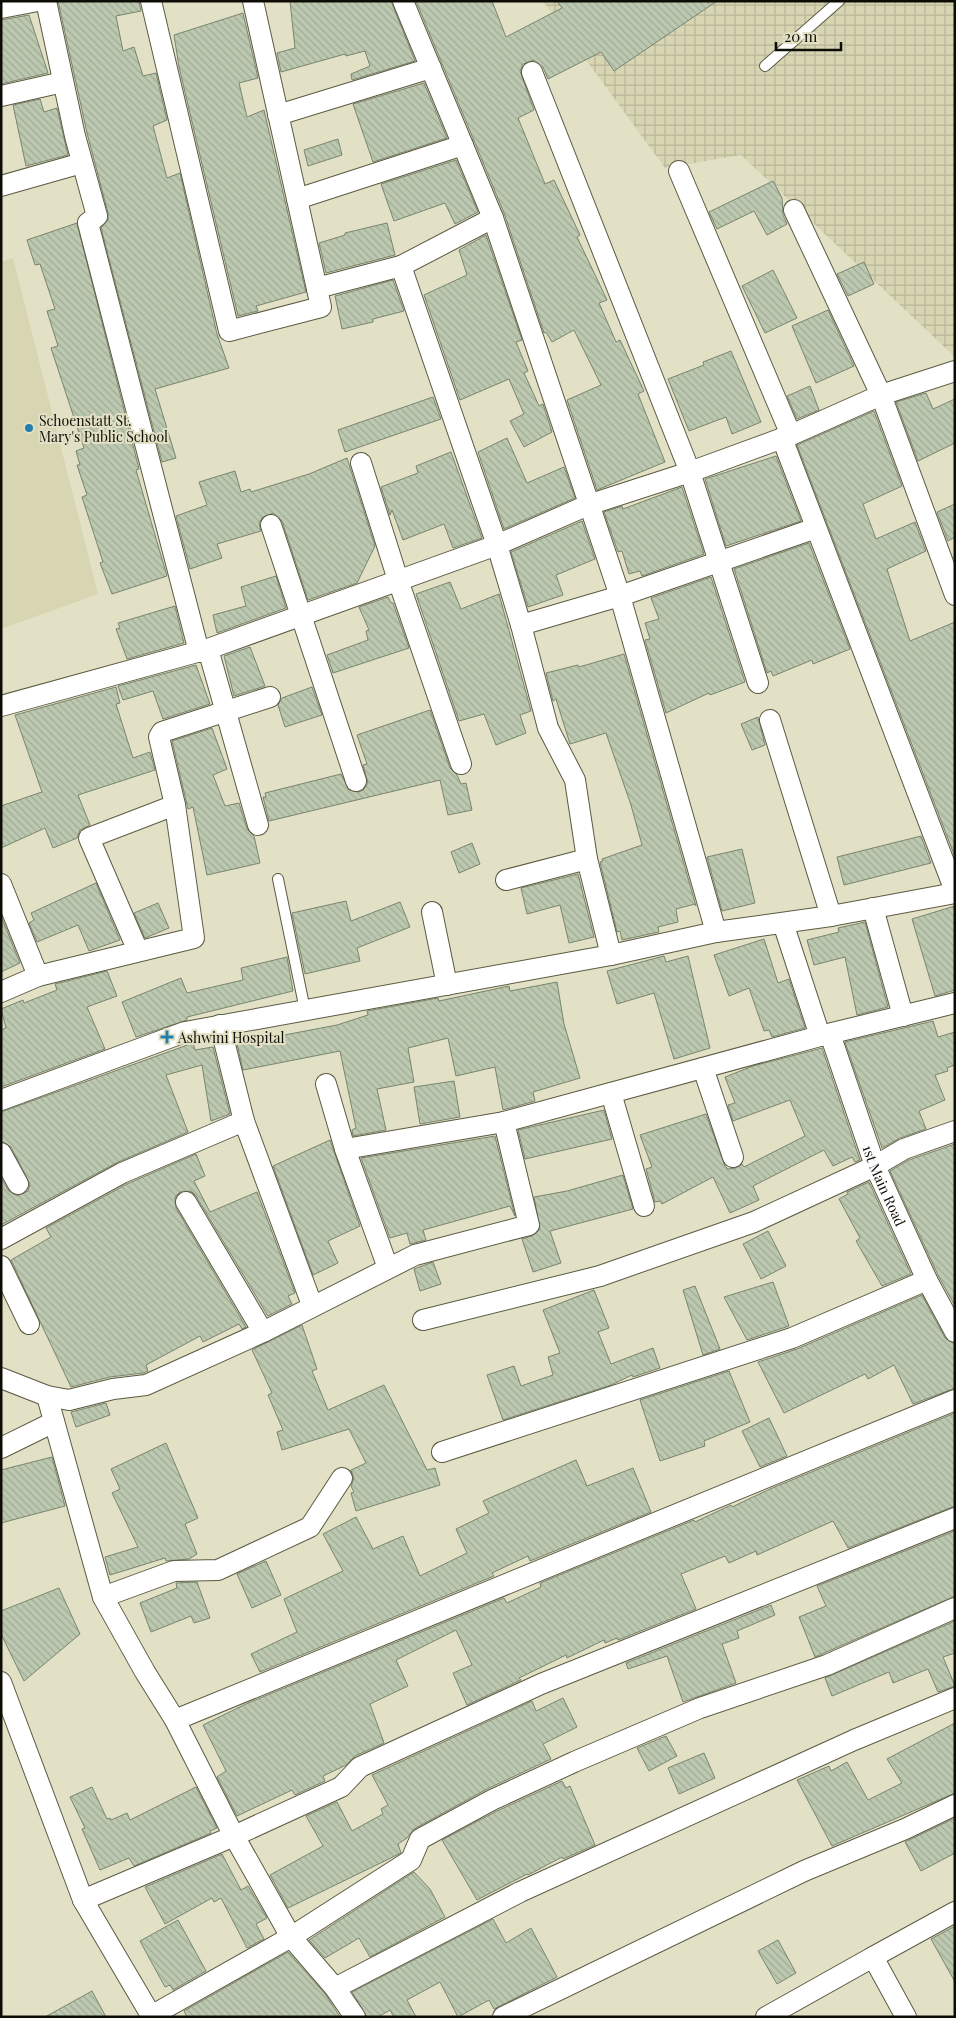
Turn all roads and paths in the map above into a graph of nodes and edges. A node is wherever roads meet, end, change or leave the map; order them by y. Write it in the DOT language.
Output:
graph roads {
  1 [pos="38,1"];
  2 [pos="46,1"];
  3 [pos="151,1"];
  4 [pos="252,1"];
  5 [pos="403,1"];
  6 [pos="839,1"];
  7 [pos="1,8"];
  8 [pos="765,66"];
  9 [pos="431,68"];
  10 [pos="532,72"];
  11 [pos="63,82"];
  12 [pos="1,96"];
  13 [pos="278,115"];
  14 [pos="463,145"];
  15 [pos="82,163"];
  16 [pos="678,171"];
  17 [pos="1,186"];
  18 [pos="297,199"];
  19 [pos="794,210"];
  20 [pos="493,218"];
  21 [pos="401,266"];
  22 [pos="318,288"];
  23 [pos="955,371"];
  24 [pos="881,395"];
  25 [pos="786,437"];
  26 [pos="361,463"];
  27 [pos="690,472"];
  28 [pos="588,505"];
  29 [pos="271,525"];
  30 [pos="816,528"];
  31 [pos="497,545"];
  32 [pos="719,561"];
  33 [pos="398,580"];
  34 [pos="955,595"];
  35 [pos="620,596"];
  36 [pos="300,615"];
  37 [pos="521,625"];
  38 [pos="203,651"];
  39 [pos="758,683"];
  40 [pos="270,697"];
  41 [pos="1,706"];
  42 [pos="226,712"];
  43 [pos="770,720"];
  44 [pos="461,764"];
  45 [pos="356,781"];
  46 [pos="175,805"];
  47 [pos="258,825"];
  48 [pos="587,859"];
  49 [pos="278,879"];
  50 [pos="506,880"];
  51 [pos="1,884"];
  52 [pos="955,892"];
  53 [pos="873,908"];
  54 [pos="432,912"];
  55 [pos="831,916"];
  56 [pos="783,923"];
  57 [pos="716,932"];
  58 [pos="138,950"];
  59 [pos="610,955"];
  60 [pos="38,976"];
  61 [pos="447,985"];
  62 [pos="1,992"];
  63 [pos="955,1003"];
  64 [pos="305,1010"];
  65 [pos="903,1016"];
  66 [pos="220,1026"];
  67 [pos="825,1035"];
  68 [pos="703,1068"];
  69 [pos="326,1084"];
  70 [pos="611,1094"];
  71 [pos="1,1100"];
  72 [pos="244,1121"];
  73 [pos="504,1122"];
  74 [pos="955,1131"];
  75 [pos="345,1149"];
  76 [pos="1,1153"];
  77 [pos="733,1157"];
  78 [pos="875,1166"];
  79 [pos="18,1184"];
  80 [pos="186,1202"];
  81 [pos="644,1206"];
  82 [pos="1,1239"];
  83 [pos="1,1266"];
  84 [pos="388,1268"];
  85 [pos="927,1280"];
  86 [pos="312,1305"];
  87 [pos="424,1320"];
  88 [pos="29,1324"];
  89 [pos="954,1331"];
  90 [pos="263,1332"];
  91 [pos="1,1378"];
  92 [pos="47,1396"];
  93 [pos="955,1400"];
  94 [pos="54,1422"];
  95 [pos="1,1448"];
  96 [pos="442,1452"];
  97 [pos="342,1478"];
  98 [pos="955,1518"];
  99 [pos="103,1597"];
  100 [pos="955,1608"];
  101 [pos="1,1682"];
  102 [pos="955,1698"];
  103 [pos="174,1720"];
  104 [pos="955,1805"];
  105 [pos="234,1836"];
  106 [pos="83,1900"];
  107 [pos="955,1912"];
  108 [pos="290,1937"];
  109 [pos="873,1957"];
  110 [pos="335,1988"];
  111 [pos="152,2016"];
  112 [pos="355,2017"];
  113 [pos="503,2017"];
  114 [pos="766,2017"];
  115 [pos="906,2017"];
  1 -- 7 [label="street"];
  2 -- 11 [label="street"];
  3 -- 22 [label="street"];
  4 -- 13 [label="street"];
  5 -- 9 [label="street"];
  6 -- 8 [label="lane"];
  9 -- 13 [label="street"];
  9 -- 14 [label="street"];
  10 -- 27 [label="street"];
  11 -- 12 [label="street"];
  11 -- 15 [label="street"];
  13 -- 18 [label="street"];
  14 -- 18 [label="street"];
  14 -- 20 [label="street"];
  15 -- 17 [label="street"];
  15 -- 38 [label="street"];
  16 -- 25 [label="street"];
  18 -- 22 [label="street"];
  19 -- 24 [label="street"];
  20 -- 21 [label="street"];
  20 -- 28 [label="street"];
  21 -- 22 [label="street"];
  21 -- 31 [label="street"];
  23 -- 24 [label="street"];
  24 -- 25 [label="street"];
  24 -- 34 [label="street"];
  25 -- 27 [label="street"];
  25 -- 30 [label="street"];
  26 -- 33 [label="street"];
  27 -- 28 [label="street"];
  27 -- 32 [label="street"];
  28 -- 31 [label="street"];
  28 -- 35 [label="street"];
  29 -- 36 [label="street"];
  30 -- 32 [label="street"];
  30 -- 52 [label="street"];
  31 -- 33 [label="street"];
  31 -- 37 [label="street"];
  32 -- 35 [label="street"];
  32 -- 39 [label="street"];
  33 -- 36 [label="street"];
  33 -- 44 [label="street"];
  35 -- 37 [label="street"];
  35 -- 57 [label="street"];
  36 -- 38 [label="street"];
  36 -- 45 [label="street"];
  37 -- 48 [label="street"];
  38 -- 41 [label="street"];
  38 -- 42 [label="street"];
  40 -- 42 [label="street"];
  42 -- 46 [label="street"];
  42 -- 47 [label="street"];
  43 -- 55 [label="street"];
  46 -- 58 [label="street"];
  46 -- 58 [label="street"];
  48 -- 50 [label="street"];
  48 -- 59 [label="street"];
  49 -- 64 [label="lane"];
  51 -- 60 [label="street"];
  52 -- 53 [label="street"];
  53 -- 55 [label="street"];
  53 -- 65 [label="street"];
  54 -- 61 [label="street"];
  55 -- 56 [label="street"];
  56 -- 57 [label="street"];
  56 -- 67 [label="street, 1st Main Road"];
  57 -- 59 [label="street"];
  58 -- 60 [label="street"];
  59 -- 61 [label="street"];
  60 -- 62 [label="street"];
  61 -- 64 [label="street"];
  63 -- 65 [label="street"];
  64 -- 66 [label="street"];
  65 -- 67 [label="street"];
  66 -- 71 [label="street"];
  66 -- 72 [label="street"];
  67 -- 68 [label="street"];
  67 -- 78 [label="street, 1st Main Road"];
  68 -- 70 [label="street"];
  68 -- 77 [label="street"];
  69 -- 75 [label="street"];
  70 -- 73 [label="street"];
  70 -- 81 [label="street"];
  72 -- 82 [label="street"];
  72 -- 86 [label="street"];
  73 -- 75 [label="street"];
  73 -- 84 [label="street"];
  74 -- 78 [label="street"];
  75 -- 84 [label="street"];
  76 -- 79 [label="street"];
  78 -- 85 [label="street, 1st Main Road"];
  78 -- 87 [label="street"];
  80 -- 90 [label="street"];
  83 -- 88 [label="street"];
  84 -- 86 [label="street"];
  85 -- 89 [label="street, 1st Main Road"];
  85 -- 96 [label="street"];
  86 -- 90 [label="street"];
  90 -- 92 [label="street"];
  91 -- 92 [label="street"];
  92 -- 94 [label="street"];
  93 -- 103 [label="street"];
  94 -- 95 [label="street"];
  94 -- 99 [label="street"];
  97 -- 99 [label="street"];
  98 -- 105 [label="street"];
  99 -- 103 [label="street"];
  100 -- 108 [label="street"];
  101 -- 106 [label="street"];
  102 -- 110 [label="street"];
  103 -- 105 [label="street"];
  104 -- 113 [label="street"];
  105 -- 106 [label="street"];
  105 -- 108 [label="street"];
  106 -- 111 [label="street"];
  107 -- 109 [label="street"];
  108 -- 110 [label="street"];
  108 -- 111 [label="street"];
  109 -- 114 [label="street"];
  109 -- 115 [label="street"];
  110 -- 112 [label="street"];
}
